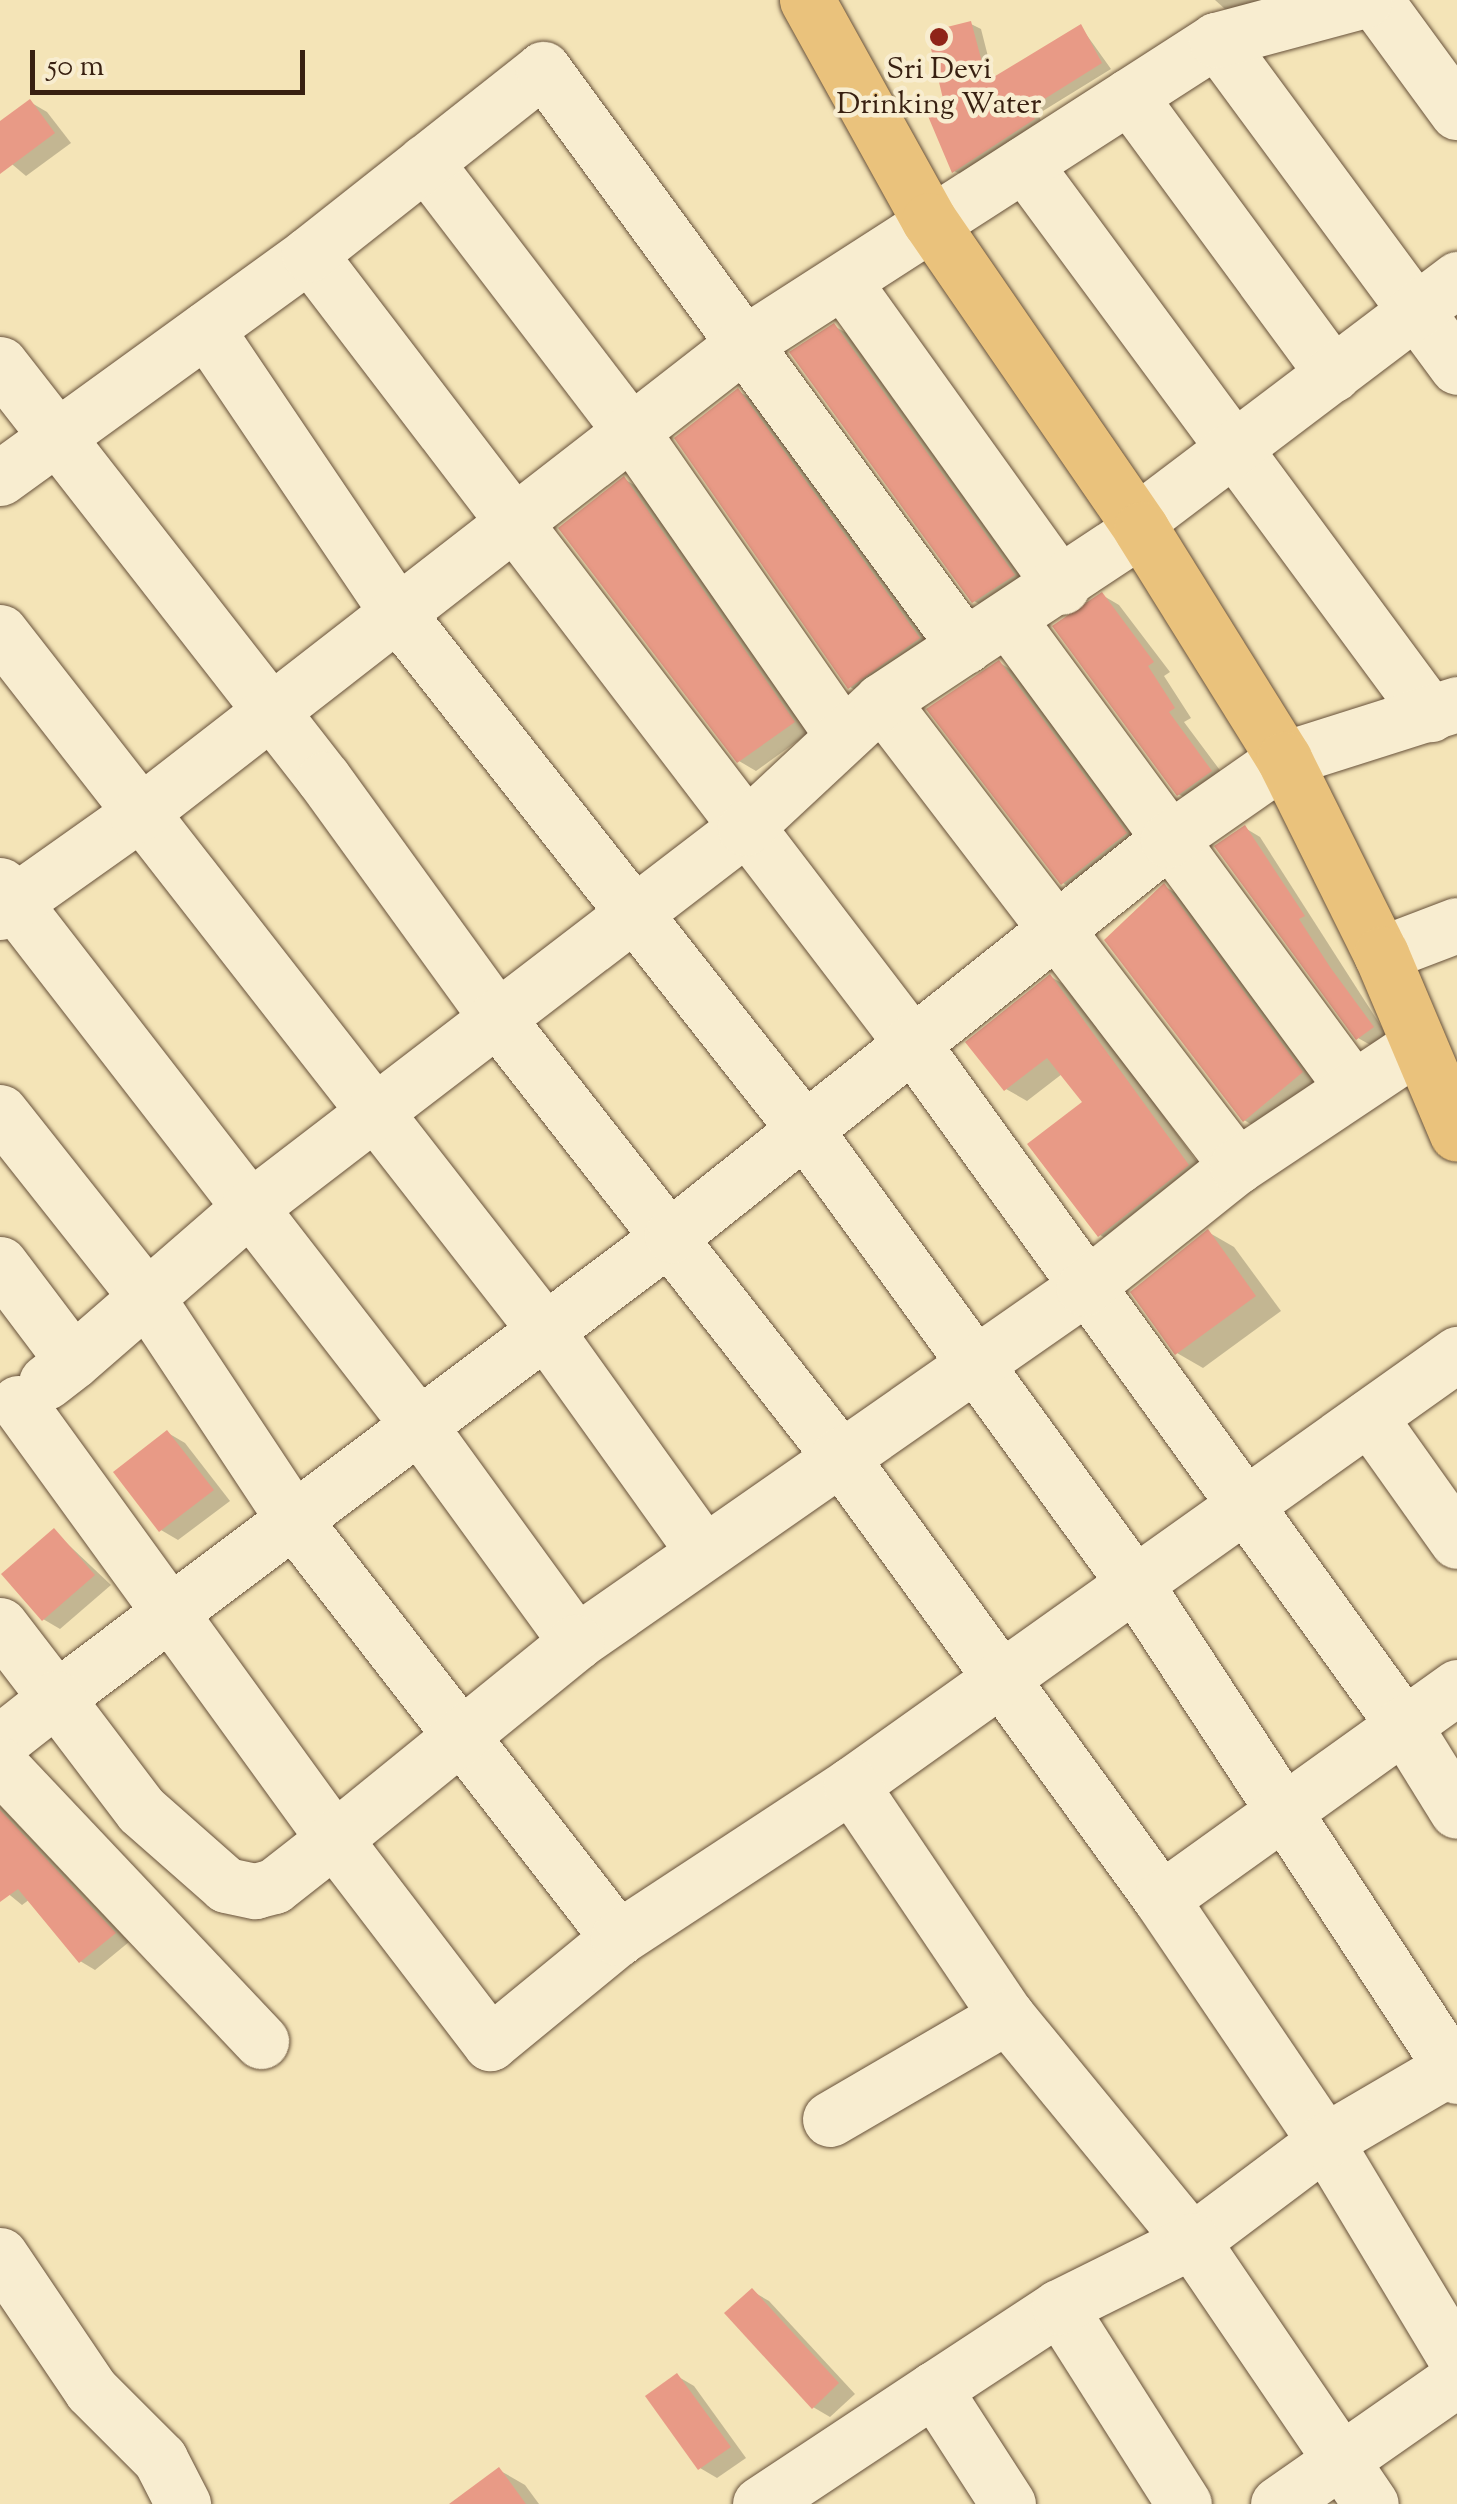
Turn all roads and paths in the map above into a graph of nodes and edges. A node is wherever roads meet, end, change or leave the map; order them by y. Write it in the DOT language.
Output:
graph roads {
  1 [pos="807,0"];
  2 [pos="1365,0"];
  3 [pos="1375,0"];
  4 [pos="1216,40"];
  5 [pos="1129,96"];
  6 [pos="1457,112"];
  7 [pos="425,162"];
  8 [pos="1024,164"];
  9 [pos="929,220"];
  10 [pos="309,254"];
  11 [pos="844,281"];
  12 [pos="1436,295"];
  13 [pos="206,328"];
  14 [pos="742,345"];
  15 [pos="0,364"];
  16 [pos="1457,367"];
  17 [pos="1333,374"];
  18 [pos="632,430"];
  19 [pos="57,440"];
  20 [pos="1233,453"];
  21 [pos="0,478"];
  22 [pos="509,522"];
  23 [pos="1139,526"];
  24 [pos="1062,586"];
  25 [pos="398,614"];
  26 [pos="0,632"];
  27 [pos="986,633"];
  28 [pos="1444,709"];
  29 [pos="270,712"];
  30 [pos="861,717"];
  31 [pos="1284,760"];
  32 [pos="137,815"];
  33 [pos="745,828"];
  34 [pos="1168,840"];
  35 [pos="4,900"];
  36 [pos="633,909"];
  37 [pos="1057,923"];
  38 [pos="1457,925"];
  39 [pos="1381,954"];
  40 [pos="496,1017"];
  41 [pos="911,1042"];
  42 [pos="1417,1046"];
  43 [pos="1354,1088"];
  44 [pos="0,1112"];
  45 [pos="1453,1113"];
  46 [pos="376,1115"];
  47 [pos="805,1130"];
  48 [pos="1236,1166"];
  49 [pos="248,1208"];
  50 [pos="672,1235"];
  51 [pos="0,1264"];
  52 [pos="1084,1288"];
  53 [pos="145,1294"];
  54 [pos="545,1330"];
  55 [pos="1457,1354"];
  56 [pos="73,1361"];
  57 [pos="974,1363"];
  58 [pos="9,1410"];
  59 [pos="1369,1417"];
  60 [pos="420,1426"];
  61 [pos="839,1455"];
  62 [pos="1244,1505"];
  63 [pos="294,1522"];
  64 [pos="1457,1540"];
  65 [pos="704,1552"];
  66 [pos="1135,1584"];
  67 [pos="168,1617"];
  68 [pos="0,1625"];
  69 [pos="576,1642"];
  70 [pos="1000,1678"];
  71 [pos="1457,1687"];
  72 [pos="56,1698"];
  73 [pos="1403,1724"];
  74 [pos="455,1736"];
  75 [pos="0,1742"];
  76 [pos="0,1765"];
  77 [pos="852,1784"];
  78 [pos="1457,1811"];
  79 [pos="1288,1813"];
  80 [pos="334,1839"];
  81 [pos="1162,1899"];
  82 [pos="618,1938"];
  83 [pos="1007,2016"];
  84 [pos="261,2042"];
  85 [pos="1455,2070"];
  86 [pos="830,2118"];
  87 [pos="1325,2141"];
  88 [pos="1192,2241"];
  89 [pos="0,2254"];
  90 [pos="1059,2307"];
  91 [pos="1457,2361"];
  92 [pos="1457,2379"];
  93 [pos="934,2390"];
  94 [pos="1356,2483"];
  95 [pos="183,2504"];
  96 [pos="760,2504"];
  97 [pos="1008,2504"];
  98 [pos="1184,2504"];
  99 [pos="1278,2504"];
  1 -- 9 [label="main road"];
  2 -- 4 [label="street"];
  3 -- 6 [label="street"];
  4 -- 5 [label="street"];
  4 -- 12 [label="street"];
  5 -- 8 [label="street"];
  5 -- 17 [label="street"];
  7 -- 10 [label="street"];
  7 -- 14 [label="street"];
  7 -- 18 [label="street"];
  8 -- 9 [label="street"];
  8 -- 20 [label="street"];
  9 -- 11 [label="street"];
  9 -- 23 [label="main road"];
  10 -- 13 [label="street"];
  10 -- 22 [label="street"];
  11 -- 14 [label="street"];
  11 -- 24 [label="street"];
  12 -- 16 [label="street"];
  12 -- 17 [label="street"];
  13 -- 19 [label="street"];
  13 -- 25 [label="street"];
  14 -- 18 [label="street"];
  14 -- 27 [label="street"];
  15 -- 19 [label="street"];
  17 -- 20 [label="street"];
  18 -- 22 [label="street"];
  18 -- 30 [label="street"];
  19 -- 21 [label="street"];
  19 -- 29 [label="street"];
  20 -- 23 [label="street"];
  20 -- 28 [label="street"];
  22 -- 25 [label="street"];
  22 -- 33 [label="street"];
  23 -- 24 [label="street"];
  23 -- 31 [label="main road"];
  24 -- 27 [label="street"];
  25 -- 29 [label="street"];
  25 -- 36 [label="street"];
  26 -- 32 [label="street"];
  27 -- 30 [label="street"];
  27 -- 34 [label="street"];
  28 -- 31 [label="street"];
  29 -- 32 [label="street"];
  29 -- 40 [label="street"];
  30 -- 33 [label="street"];
  30 -- 37 [label="street"];
  31 -- 34 [label="street"];
  31 -- 39 [label="main road"];
  32 -- 35 [label="street"];
  32 -- 46 [label="street"];
  33 -- 36 [label="street"];
  33 -- 41 [label="street"];
  34 -- 37 [label="street"];
  34 -- 43 [label="street"];
  35 -- 49 [label="street"];
  36 -- 40 [label="street"];
  36 -- 47 [label="street"];
  37 -- 41 [label="street"];
  37 -- 48 [label="street"];
  38 -- 39 [label="street"];
  39 -- 42 [label="main road"];
  40 -- 46 [label="street"];
  40 -- 50 [label="street"];
  41 -- 47 [label="street"];
  41 -- 52 [label="street"];
  42 -- 43 [label="street"];
  42 -- 45 [label="main road"];
  43 -- 48 [label="street"];
  44 -- 53 [label="street"];
  46 -- 49 [label="street"];
  46 -- 54 [label="street"];
  47 -- 50 [label="street"];
  47 -- 57 [label="street"];
  48 -- 52 [label="street"];
  49 -- 53 [label="street"];
  49 -- 60 [label="street"];
  50 -- 54 [label="street"];
  50 -- 61 [label="street"];
  51 -- 56 [label="street"];
  52 -- 57 [label="street"];
  52 -- 62 [label="street"];
  53 -- 56 [label="street"];
  53 -- 63 [label="street"];
  54 -- 60 [label="street"];
  54 -- 65 [label="street"];
  55 -- 59 [label="street"];
  56 -- 58 [label="street"];
  57 -- 61 [label="street"];
  57 -- 66 [label="street"];
  58 -- 67 [label="street"];
  59 -- 62 [label="street"];
  59 -- 64 [label="street"];
  60 -- 63 [label="street"];
  60 -- 69 [label="street"];
  61 -- 65 [label="street"];
  61 -- 70 [label="street"];
  62 -- 66 [label="street"];
  62 -- 73 [label="street"];
  63 -- 67 [label="street"];
  63 -- 74 [label="street"];
  65 -- 69 [label="street"];
  66 -- 70 [label="street"];
  66 -- 79 [label="street"];
  67 -- 72 [label="street"];
  67 -- 80 [label="street"];
  68 -- 72 [label="street"];
  69 -- 74 [label="street"];
  70 -- 77 [label="street"];
  70 -- 81 [label="street"];
  71 -- 73 [label="street"];
  72 -- 75 [label="street"];
  72 -- 80 [label="street"];
  73 -- 78 [label="street"];
  73 -- 79 [label="street"];
  74 -- 80 [label="street"];
  74 -- 82 [label="street"];
  76 -- 84 [label="street"];
  77 -- 82 [label="street"];
  77 -- 83 [label="street"];
  79 -- 81 [label="street"];
  79 -- 85 [label="street"];
  80 -- 82 [label="street"];
  81 -- 87 [label="street"];
  83 -- 86 [label="street"];
  83 -- 88 [label="street"];
  85 -- 87 [label="street"];
  87 -- 88 [label="street"];
  87 -- 91 [label="street"];
  88 -- 90 [label="street"];
  88 -- 94 [label="street"];
  89 -- 95 [label="street"];
  90 -- 93 [label="street"];
  90 -- 98 [label="street"];
  92 -- 94 [label="street"];
  93 -- 96 [label="street"];
  93 -- 97 [label="street"];
  94 -- 99 [label="street"];
}
